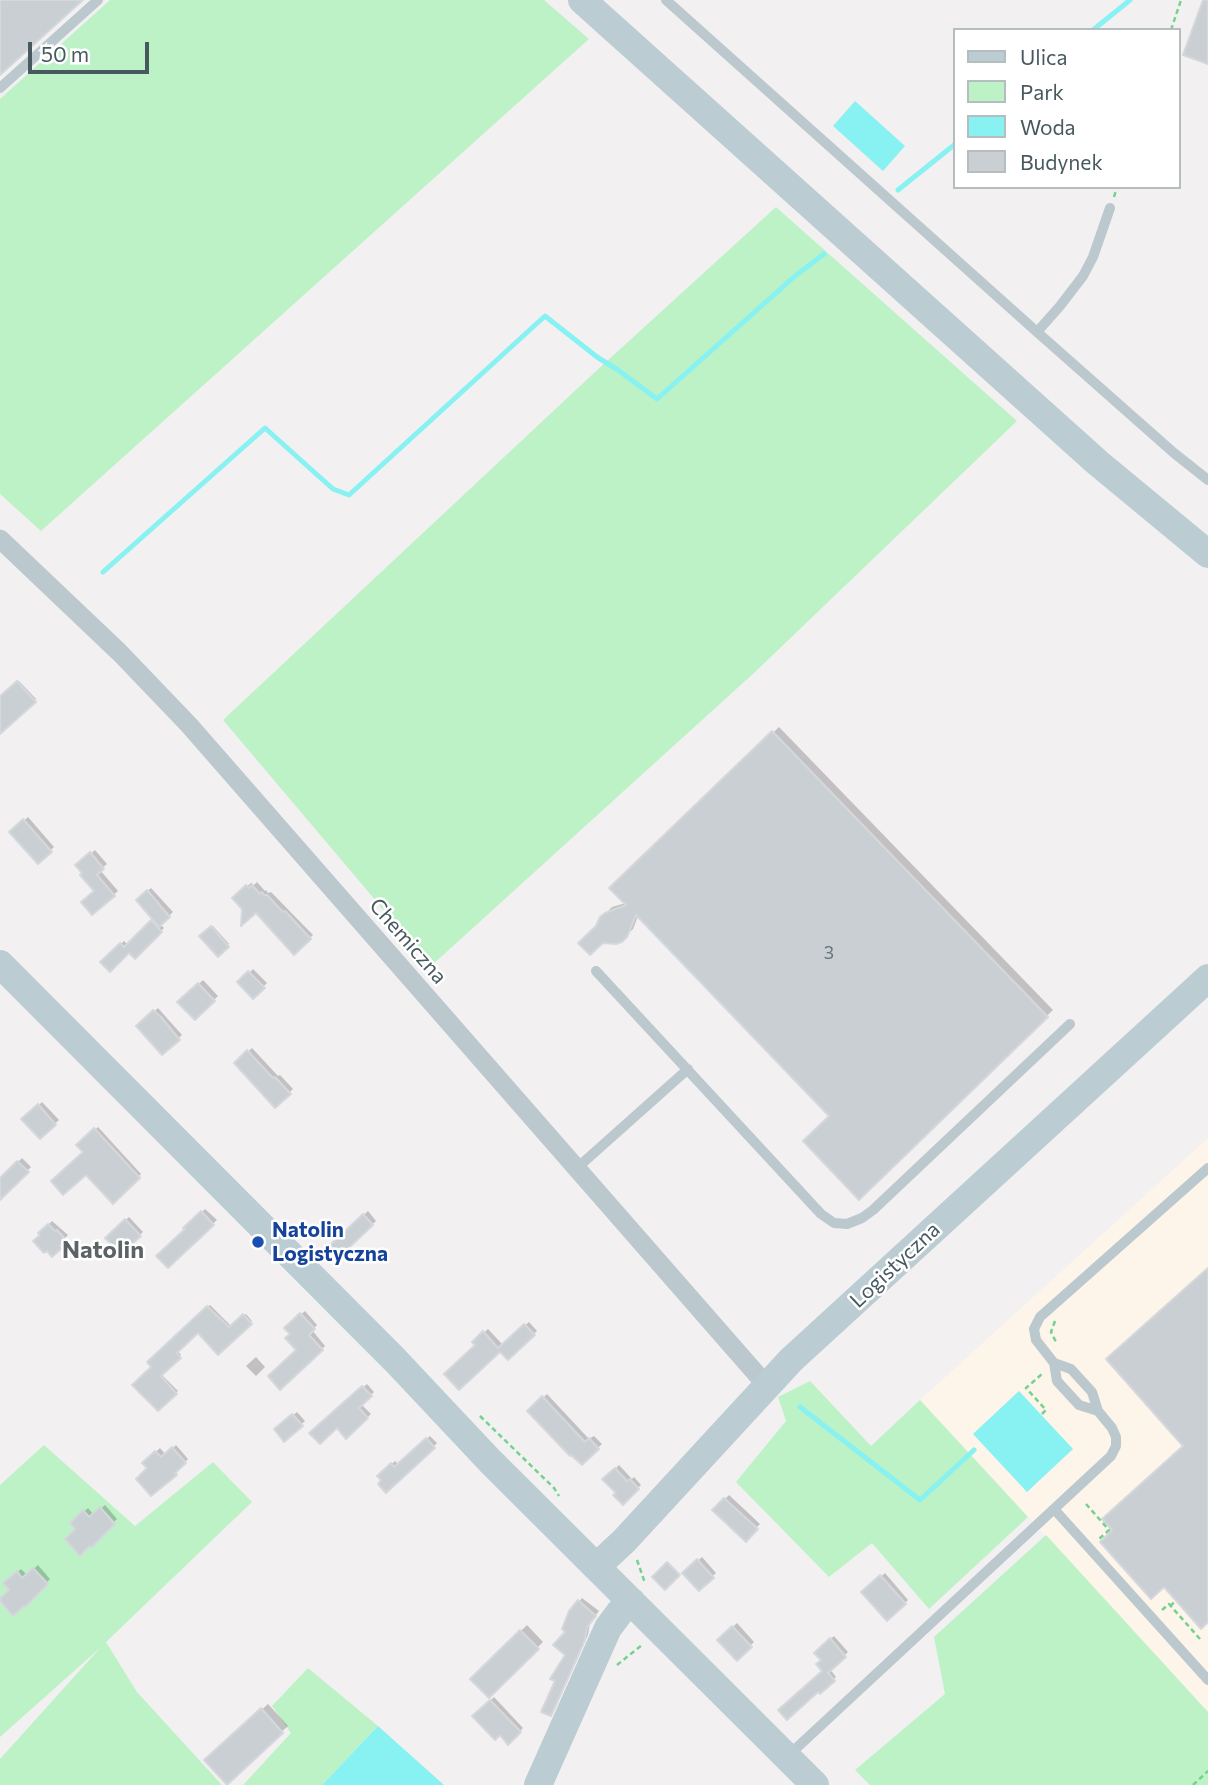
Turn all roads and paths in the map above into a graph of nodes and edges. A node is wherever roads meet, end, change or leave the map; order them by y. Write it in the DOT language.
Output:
graph roads {
  1 [pos="98,0"];
  2 [pos="582,0"];
  3 [pos="666,0"];
  4 [pos="1181,0"];
  5 [pos="1172,28"];
  6 [pos="0,88"];
  7 [pos="1110,208"];
  8 [pos="1037,332"];
  9 [pos="1208,480"];
  10 [pos="0,539"];
  11 [pos="1208,554"];
  12 [pos="0,964"];
  13 [pos="596,971"];
  14 [pos="1208,978"];
  15 [pos="1070,1024"];
  16 [pos="688,1069"];
  17 [pos="577,1168"];
  18 [pos="1208,1168"];
  19 [pos="1056,1320"];
  20 [pos="1058,1346"];
  21 [pos="1054,1363"];
  22 [pos="1044,1373"];
  23 [pos="767,1386"];
  24 [pos="1098,1411"];
  25 [pos="1041,1414"];
  26 [pos="1086,1504"];
  27 [pos="1054,1509"];
  28 [pos="1096,1541"];
  29 [pos="596,1567"];
  30 [pos="1175,1601"];
  31 [pos="632,1602"];
  32 [pos="1170,1605"];
  33 [pos="1159,1612"];
  34 [pos="1200,1639"];
  35 [pos="1208,1681"];
  36 [pos="787,1757"];
  37 [pos="1208,1771"];
  38 [pos="538,1785"];
  39 [pos="815,1785"];
  40 [pos="1193,1785"];
  1 -- 6 [label="lane"];
  2 -- 11 [label="street"];
  3 -- 8 [label="lane"];
  4 -- 5 [label="path"];
  7 -- 8 [label="lane"];
  8 -- 9 [label="lane"];
  10 -- 17 [label="street, Chemiczna"];
  12 -- 29 [label="street"];
  13 -- 16 [label="lane"];
  14 -- 23 [label="street, Logistyczna"];
  15 -- 16 [label="lane"];
  16 -- 17 [label="lane"];
  17 -- 23 [label="street, Chemiczna"];
  18 -- 21 [label="lane"];
  19 -- 20 [label="path"];
  21 -- 24 [label="lane"];
  21 -- 24 [label="lane"];
  22 -- 25 [label="path"];
  23 -- 29 [label="street, Logistyczna"];
  24 -- 27 [label="lane"];
  26 -- 28 [label="path"];
  27 -- 35 [label="lane"];
  27 -- 36 [label="lane"];
  29 -- 31 [label="street"];
  30 -- 32 [label="path"];
  31 -- 36 [label="street"];
  31 -- 38 [label="street"];
  32 -- 33 [label="path"];
  32 -- 34 [label="path"];
  36 -- 39 [label="street"];
  37 -- 40 [label="path"];
}
